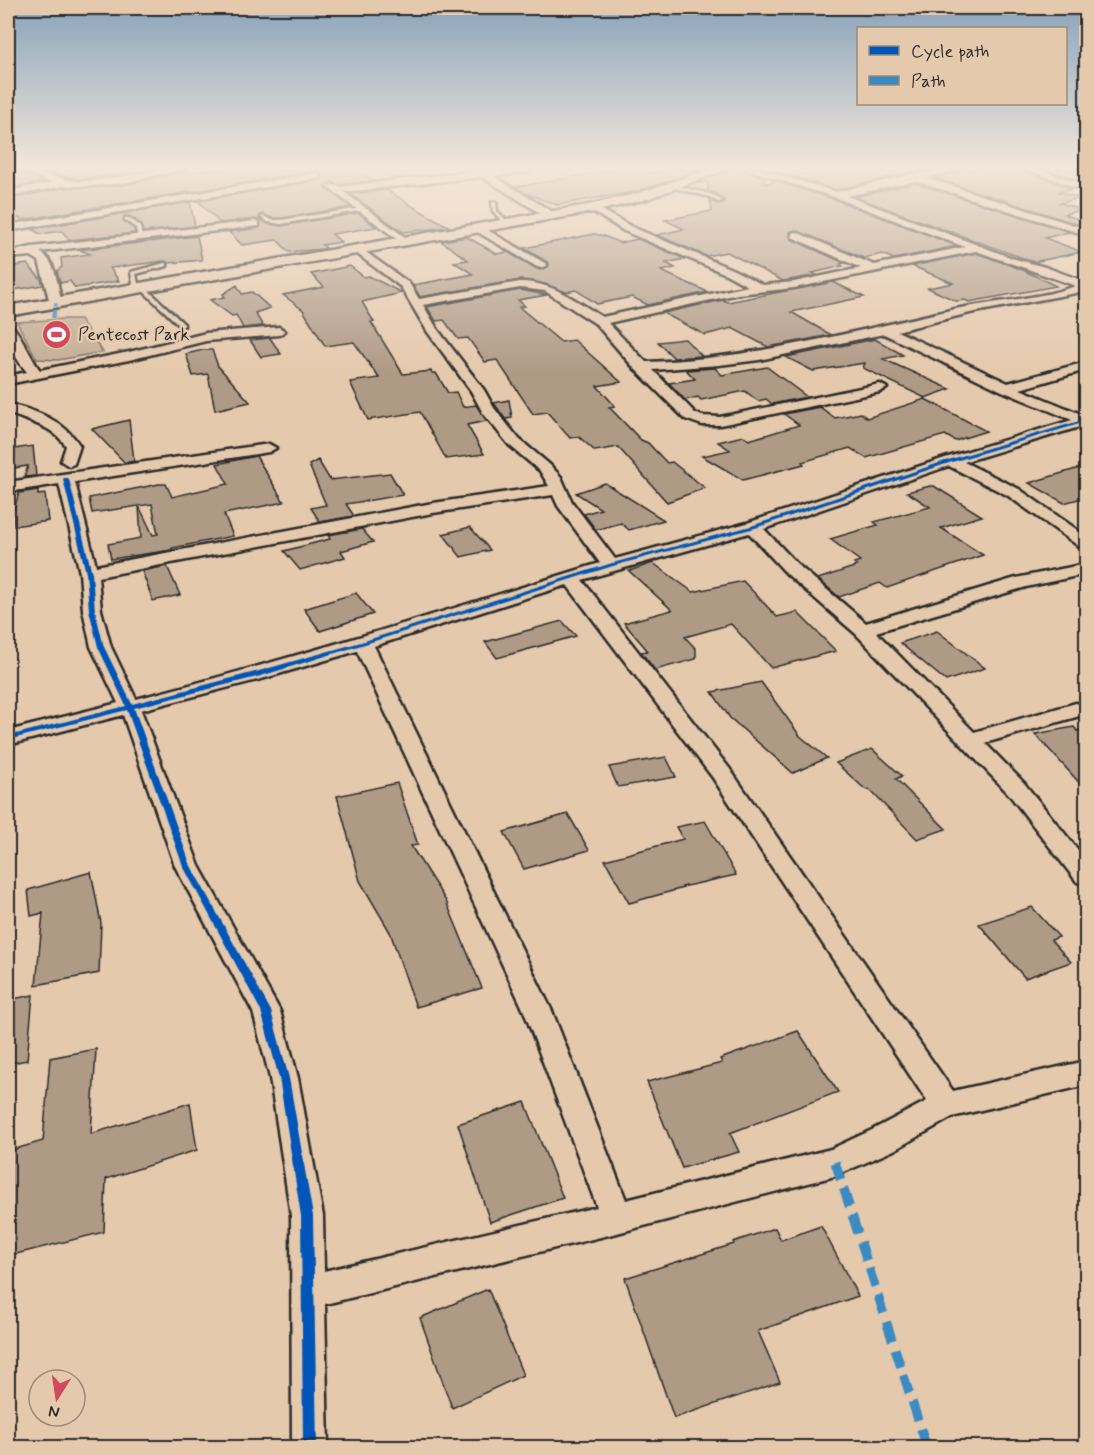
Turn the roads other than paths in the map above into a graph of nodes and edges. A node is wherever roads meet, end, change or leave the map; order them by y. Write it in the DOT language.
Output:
graph roads {
  1 [pos="132,237"];
  2 [pos="399,237"];
  3 [pos="434,237"];
  4 [pos="493,237"];
  5 [pos="647,237"];
  6 [pos="800,237"];
  7 [pos="947,237"];
  8 [pos="405,242"];
  9 [pos="31,248"];
  10 [pos="976,248"];
  11 [pos="360,251"];
  12 [pos="8,255"];
  13 [pos="165,265"];
  14 [pos="541,265"];
  15 [pos="873,269"];
  16 [pos="1086,286"];
  17 [pos="139,287"];
  18 [pos="760,288"];
  19 [pos="56,303"];
  20 [pos="417,303"];
  21 [pos="8,311"];
  22 [pos="600,321"];
  23 [pos="182,325"];
  24 [pos="8,327"];
  25 [pos="886,330"];
  26 [pos="279,331"];
  27 [pos="640,366"];
  28 [pos="1086,366"];
  29 [pos="36,374"];
  30 [pos="8,380"];
  31 [pos="880,388"];
  32 [pos="1007,388"];
  33 [pos="8,408"];
  34 [pos="1086,421"];
  35 [pos="268,448"];
  36 [pos="69,461"];
  37 [pos="950,461"];
  38 [pos="66,479"];
  39 [pos="8,487"];
  40 [pos="559,489"];
  41 [pos="753,527"];
  42 [pos="1086,543"];
  43 [pos="611,565"];
  44 [pos="1086,569"];
  45 [pos="89,573"];
  46 [pos="572,579"];
  47 [pos="863,630"];
  48 [pos="363,643"];
  49 [pos="130,707"];
  50 [pos="1076,710"];
  51 [pos="8,738"];
  52 [pos="970,740"];
  53 [pos="1086,876"];
  54 [pos="1086,1073"];
  55 [pos="946,1105"];
  56 [pos="617,1218"];
  57 [pos="308,1291"];
  58 [pos="310,1448"];
  1 -- 9 [label="street"];
  2 -- 8 [label="street"];
  3 -- 8 [label="street"];
  4 -- 14 [label="street"];
  5 -- 18 [label="street"];
  6 -- 15 [label="street"];
  7 -- 10 [label="street"];
  8 -- 11 [label="street"];
  9 -- 12 [label="street"];
  9 -- 19 [label="street"];
  10 -- 15 [label="street"];
  10 -- 16 [label="street"];
  11 -- 17 [label="street"];
  11 -- 20 [label="street"];
  13 -- 17 [label="lane"];
  15 -- 18 [label="street"];
  16 -- 25 [label="street"];
  17 -- 19 [label="street"];
  17 -- 23 [label="lane"];
  18 -- 22 [label="street"];
  19 -- 21 [label="street"];
  20 -- 22 [label="street"];
  20 -- 40 [label="street"];
  22 -- 27 [label="street"];
  24 -- 29 [label="street"];
  25 -- 27 [label="street"];
  25 -- 32 [label="street"];
  26 -- 29 [label="street"];
  27 -- 31 [label="street"];
  28 -- 32 [label="street"];
  29 -- 30 [label="street"];
  32 -- 34 [label="street"];
  33 -- 36 [label="street"];
  34 -- 37 [label="street"];
  35 -- 38 [label="street"];
  37 -- 41 [label="street"];
  37 -- 42 [label="street"];
  38 -- 39 [label="street"];
  38 -- 45 [label="street"];
  40 -- 43 [label="street"];
  40 -- 45 [label="street"];
  41 -- 43 [label="street"];
  41 -- 47 [label="street"];
  43 -- 46 [label="street"];
  44 -- 47 [label="street"];
  45 -- 49 [label="street"];
  46 -- 48 [label="street"];
  46 -- 55 [label="street"];
  47 -- 52 [label="street"];
  48 -- 49 [label="street"];
  48 -- 56 [label="street"];
  49 -- 51 [label="street"];
  49 -- 57 [label="street"];
  50 -- 52 [label="street"];
  52 -- 53 [label="street"];
  54 -- 55 [label="street"];
  55 -- 56 [label="street"];
  56 -- 57 [label="street"];
  57 -- 58 [label="street"];
}
